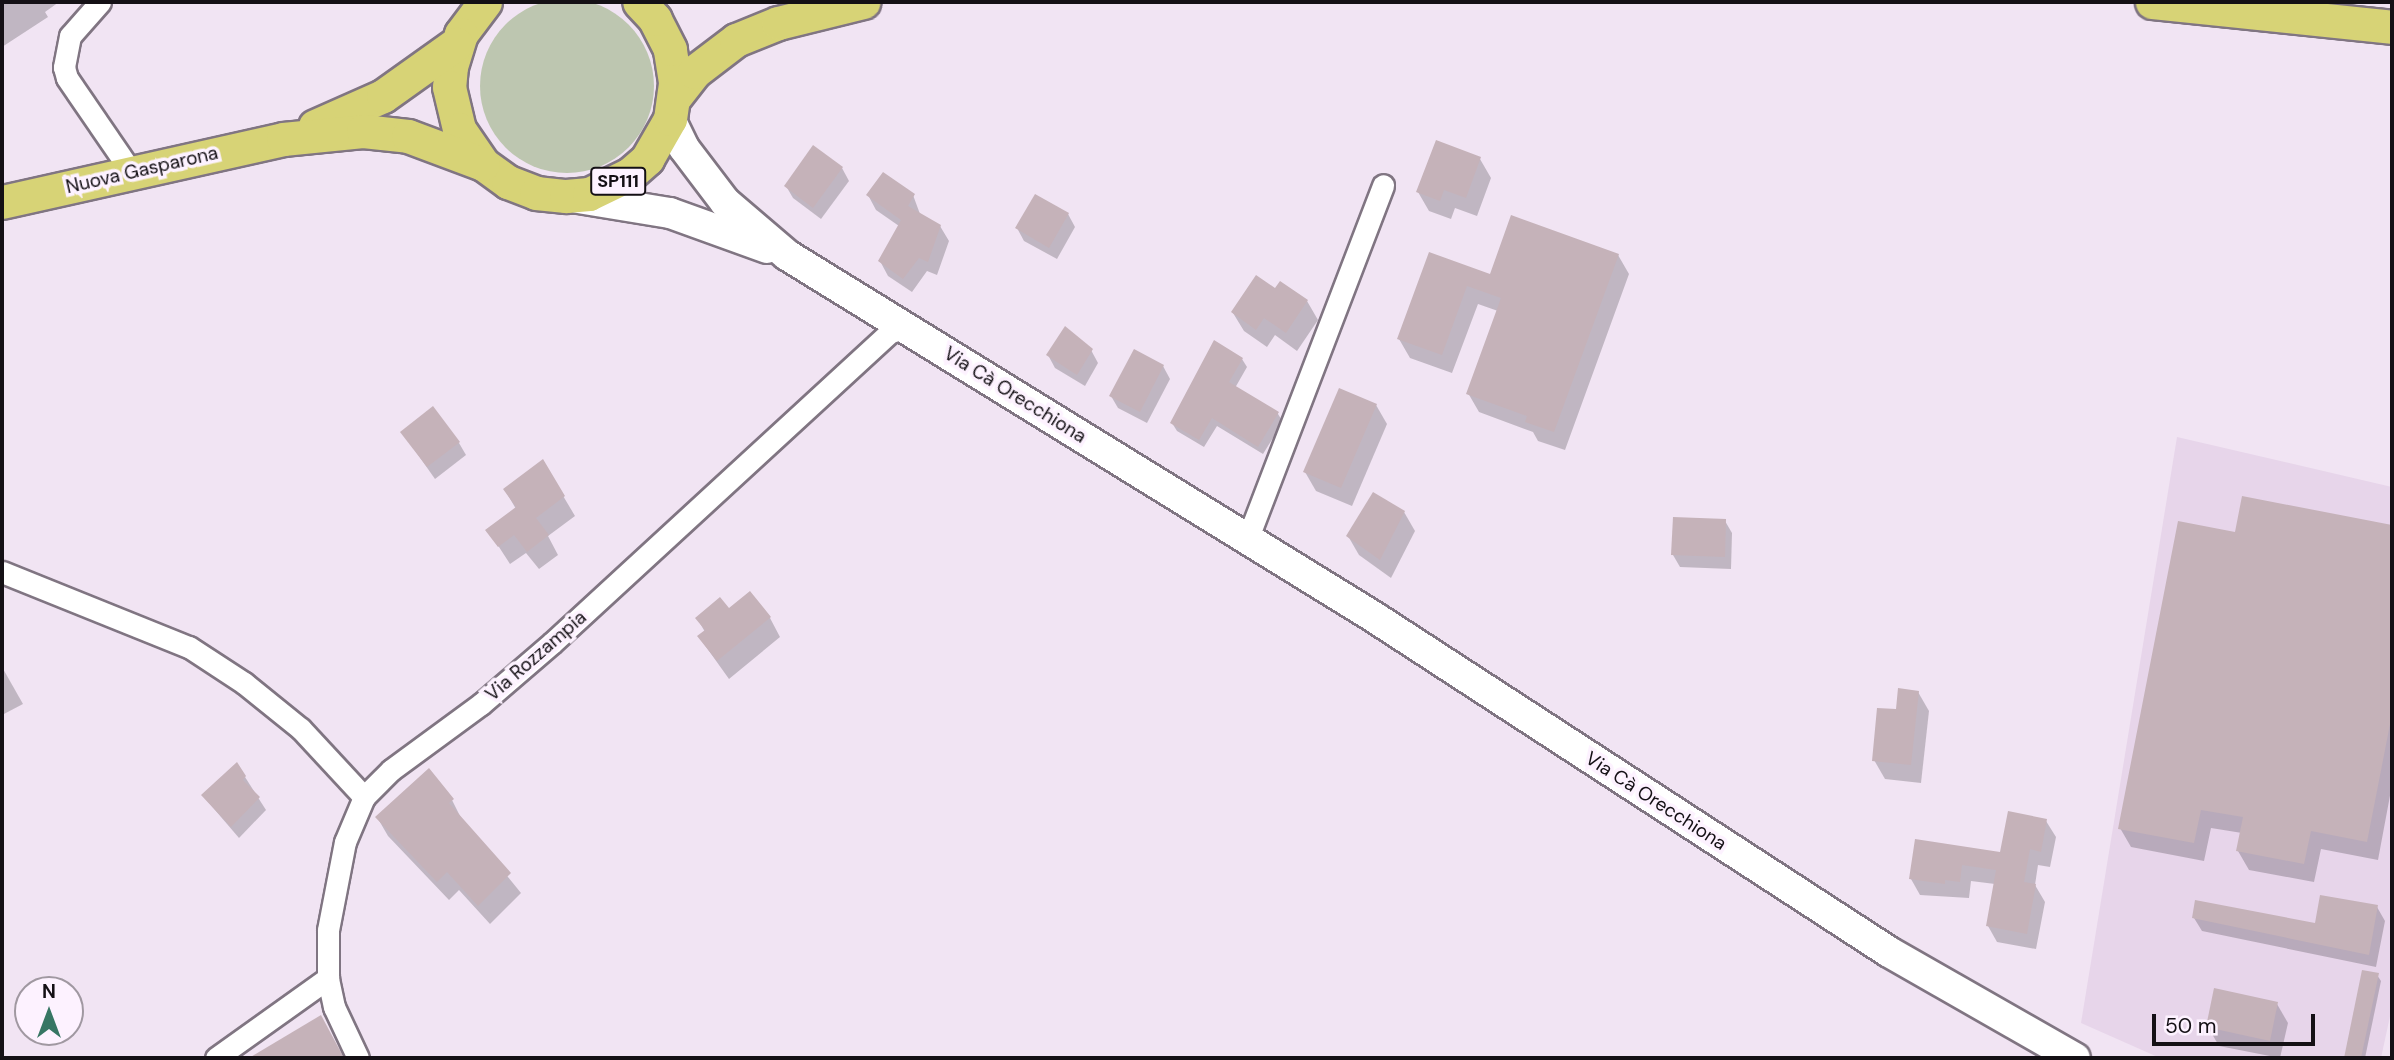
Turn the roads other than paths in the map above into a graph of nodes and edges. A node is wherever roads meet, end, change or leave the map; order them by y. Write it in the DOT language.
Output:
graph roads {
  1 [pos="100,2"];
  2 [pos="639,2"];
  3 [pos="863,2"];
  4 [pos="2152,2"];
  5 [pos="468,18"];
  6 [pos="2392,27"];
  7 [pos="672,108"];
  8 [pos="283,139"];
  9 [pos="483,164"];
  10 [pos="132,173"];
  11 [pos="1383,185"];
  12 [pos="2,193"];
  13 [pos="38,194"];
  14 [pos="566,197"];
  15 [pos="2,202"];
  16 [pos="787,255"];
  17 [pos="906,328"];
  18 [pos="1242,536"];
  19 [pos="2,572"];
  20 [pos="364,797"];
  21 [pos="328,978"];
  22 [pos="216,1058"];
  23 [pos="358,1058"];
  24 [pos="2075,1058"];
  1 -- 10 [label="street"];
  2 -- 7 [label="main road"];
  3 -- 7 [label="main road, Nuova Gasparona / SP111"];
  4 -- 6 [label="main road"];
  5 -- 8 [label="main road, Nuova Gasparona / SP111"];
  5 -- 9 [label="main road, Nuova Gasparona / SP111"];
  7 -- 14 [label="main road, Nuova Gasparona / SP111"];
  7 -- 16 [label="main road, Via Cà Orecchiona"];
  8 -- 9 [label="main road, Nuova Gasparona / SP111"];
  8 -- 10 [label="main road, Nuova Gasparona / SP111"];
  9 -- 14 [label="main road, Nuova Gasparona / SP111"];
  10 -- 13 [label="main road, Nuova Gasparona / SP111"];
  11 -- 18 [label="street"];
  12 -- 13 [label="street"];
  13 -- 15 [label="main road, Nuova Gasparona / SP111"];
  14 -- 16 [label="main road, Via Cà Orecchiona"];
  16 -- 17 [label="main road, Via Cà Orecchiona"];
  17 -- 18 [label="main road, Via Cà Orecchiona"];
  17 -- 20 [label="street, Via Rozzampia"];
  18 -- 24 [label="main road, Via Cà Orecchiona"];
  19 -- 20 [label="street"];
  20 -- 21 [label="street, Via Rozzampia"];
  21 -- 22 [label="street"];
  21 -- 23 [label="street, Via Rozzampia"];
}
